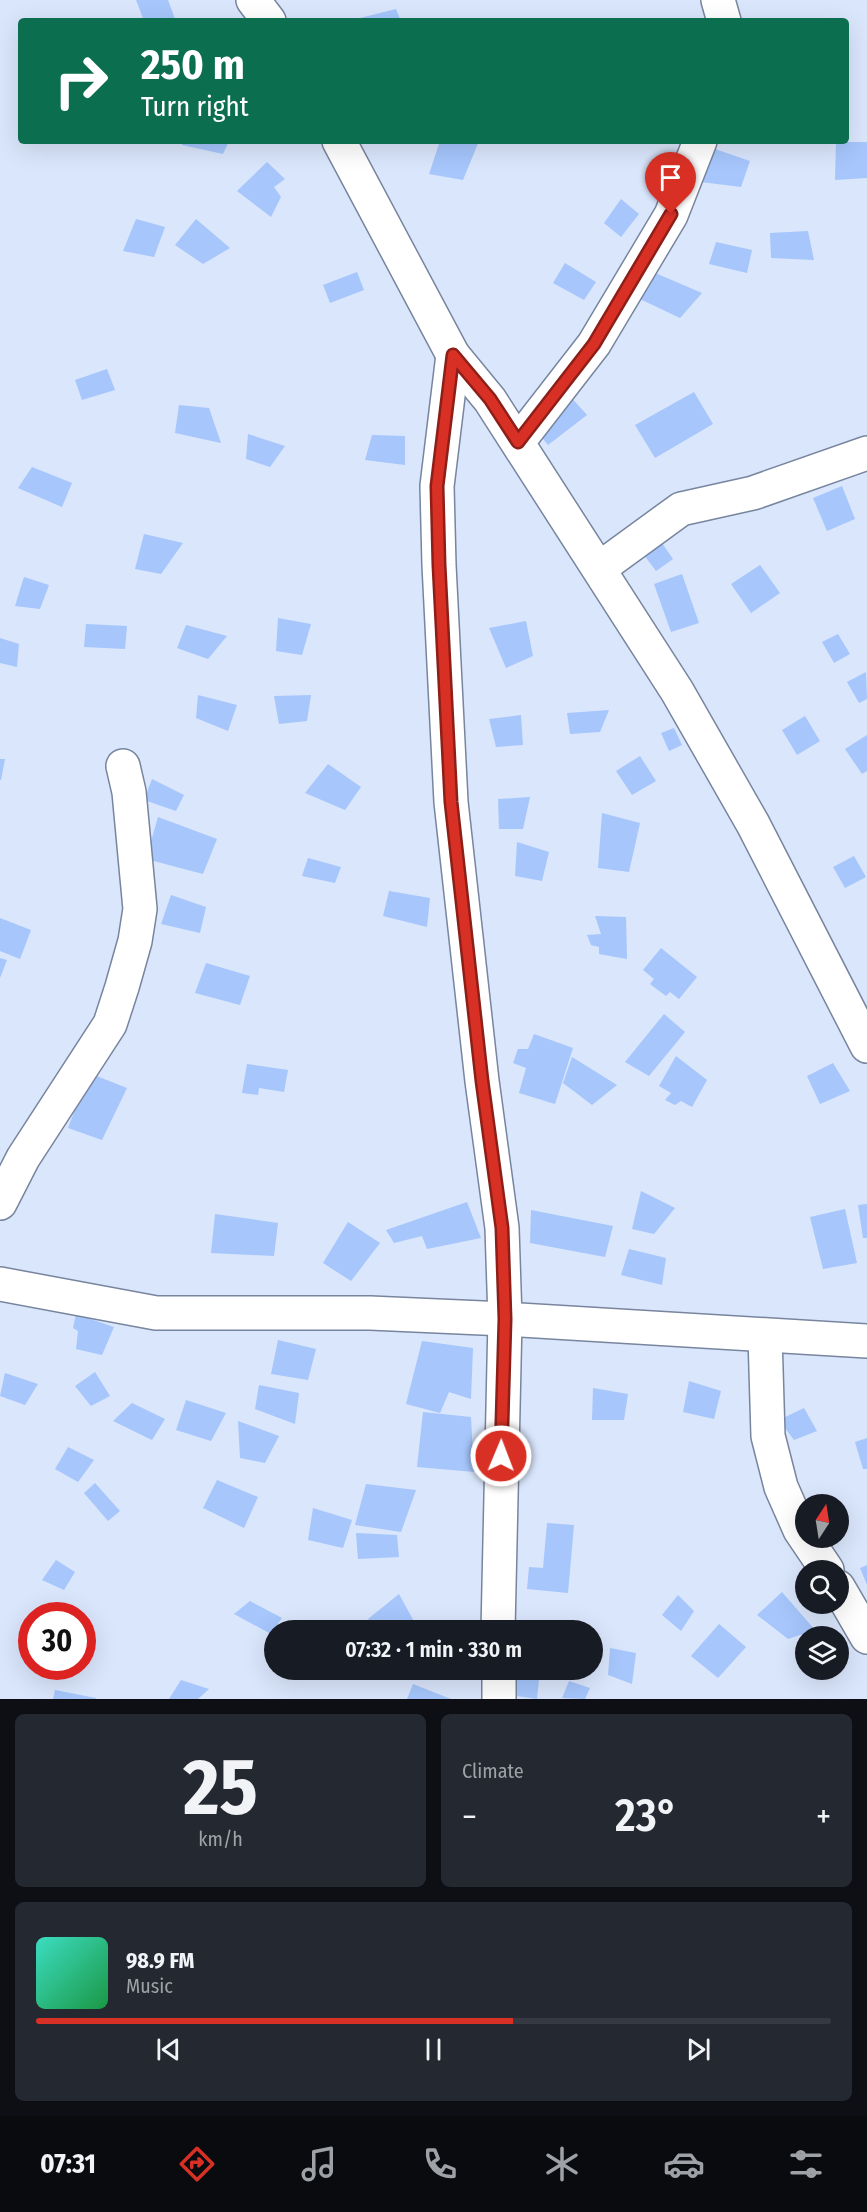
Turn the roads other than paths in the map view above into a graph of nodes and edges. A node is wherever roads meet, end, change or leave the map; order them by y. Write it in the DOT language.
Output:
graph roads {
  1 [pos="253,0"];
  2 [pos="279,0"];
  3 [pos="718,0"];
  4 [pos="267,18"];
  5 [pos="285,18"];
  6 [pos="723,18"];
  7 [pos="341,144"];
  8 [pos="699,144"];
  9 [pos="453,355"];
  10 [pos="518,442"];
  11 [pos="867,453"];
  12 [pos="600,568"];
  13 [pos="123,766"];
  14 [pos="867,1046"];
  15 [pos="0,1203"];
  16 [pos="0,1284"];
  17 [pos="505,1319"];
  18 [pos="765,1336"];
  19 [pos="867,1341"];
  20 [pos="820,1560"];
  21 [pos="849,1606"];
  22 [pos="498,1620"];
  23 [pos="867,1637"];
  24 [pos="498,1680"];
  25 [pos="499,1699"];
  1 -- 4 [label="street"];
  2 -- 5 [label="street"];
  3 -- 6 [label="street"];
  7 -- 9 [label="street"];
  8 -- 10 [label="street"];
  9 -- 10 [label="street"];
  9 -- 17 [label="street"];
  10 -- 12 [label="street"];
  11 -- 12 [label="street"];
  12 -- 14 [label="street"];
  13 -- 15 [label="street"];
  16 -- 17 [label="street"];
  17 -- 18 [label="street"];
  17 -- 22 [label="street"];
  18 -- 19 [label="street"];
  18 -- 20 [label="street"];
  21 -- 23 [label="street"];
  24 -- 25 [label="street"];
}
